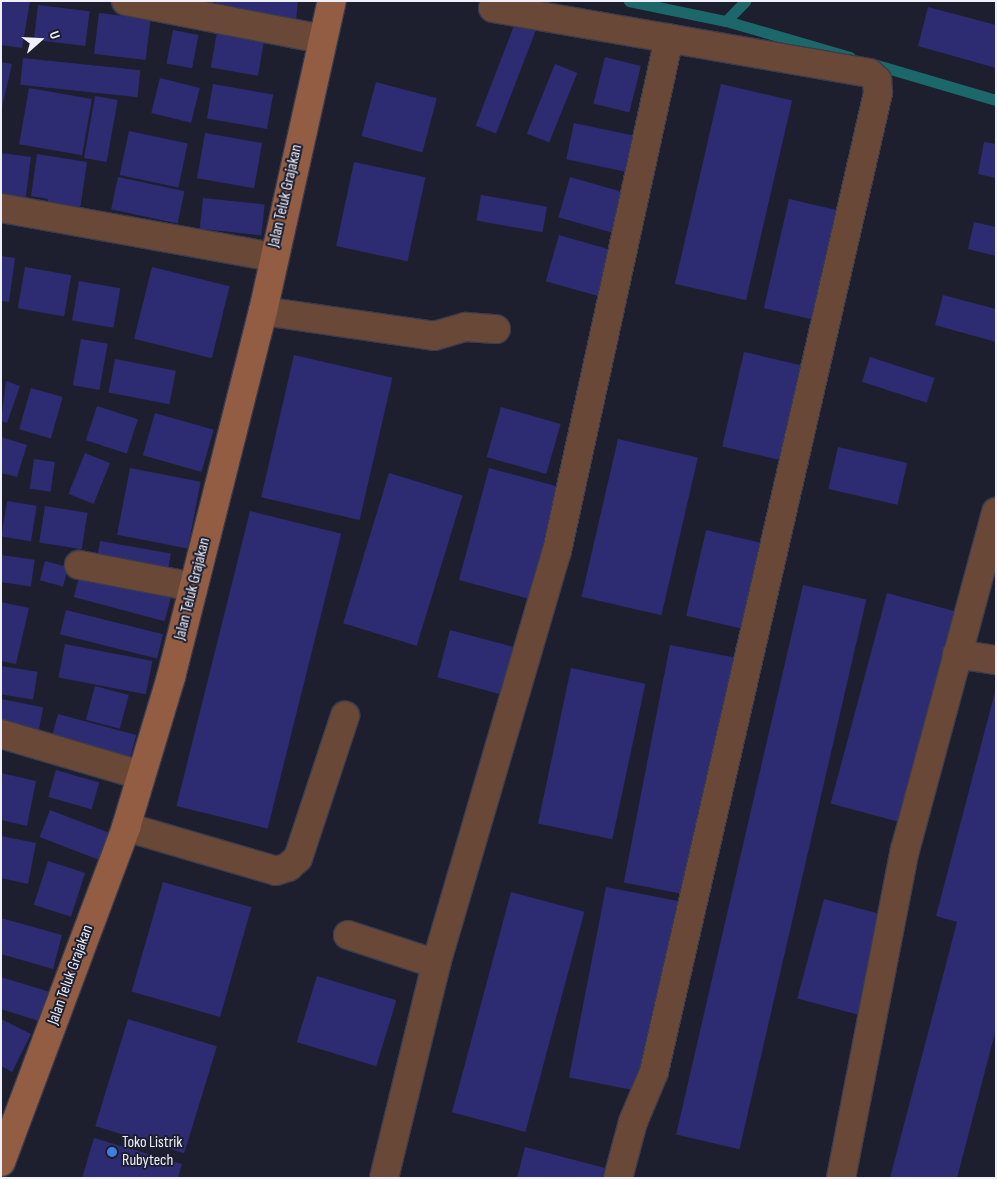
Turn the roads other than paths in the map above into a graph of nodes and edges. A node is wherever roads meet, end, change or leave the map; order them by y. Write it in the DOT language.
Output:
graph roads {
  1 [pos="126,1"];
  2 [pos="332,1"];
  3 [pos="493,8"];
  4 [pos="669,38"];
  5 [pos="322,39"];
  6 [pos="1,208"];
  7 [pos="272,257"];
  8 [pos="263,311"];
  9 [pos="496,329"];
  10 [pos="996,512"];
  11 [pos="79,565"];
  12 [pos="193,587"];
  13 [pos="958,654"];
  14 [pos="996,660"];
  15 [pos="345,716"];
  16 [pos="1,734"];
  17 [pos="140,775"];
  18 [pos="126,826"];
  19 [pos="348,936"];
  20 [pos="436,964"];
  21 [pos="1,1162"];
  22 [pos="384,1178"];
  23 [pos="618,1178"];
  24 [pos="841,1178"];
  1 -- 5 [label="street"];
  2 -- 5 [label="street, Jalan Teluk Grajakan"];
  3 -- 4 [label="street"];
  4 -- 20 [label="street"];
  4 -- 23 [label="street"];
  5 -- 7 [label="street, Jalan Teluk Grajakan"];
  6 -- 7 [label="street"];
  7 -- 8 [label="street, Jalan Teluk Grajakan"];
  8 -- 9 [label="street"];
  8 -- 12 [label="street, Jalan Teluk Grajakan"];
  10 -- 13 [label="street"];
  11 -- 12 [label="street"];
  12 -- 17 [label="street, Jalan Teluk Grajakan"];
  13 -- 14 [label="street"];
  13 -- 24 [label="street"];
  15 -- 18 [label="street"];
  16 -- 17 [label="street"];
  17 -- 18 [label="street, Jalan Teluk Grajakan"];
  18 -- 21 [label="street, Jalan Teluk Grajakan"];
  19 -- 20 [label="street"];
  20 -- 22 [label="street"];
}
